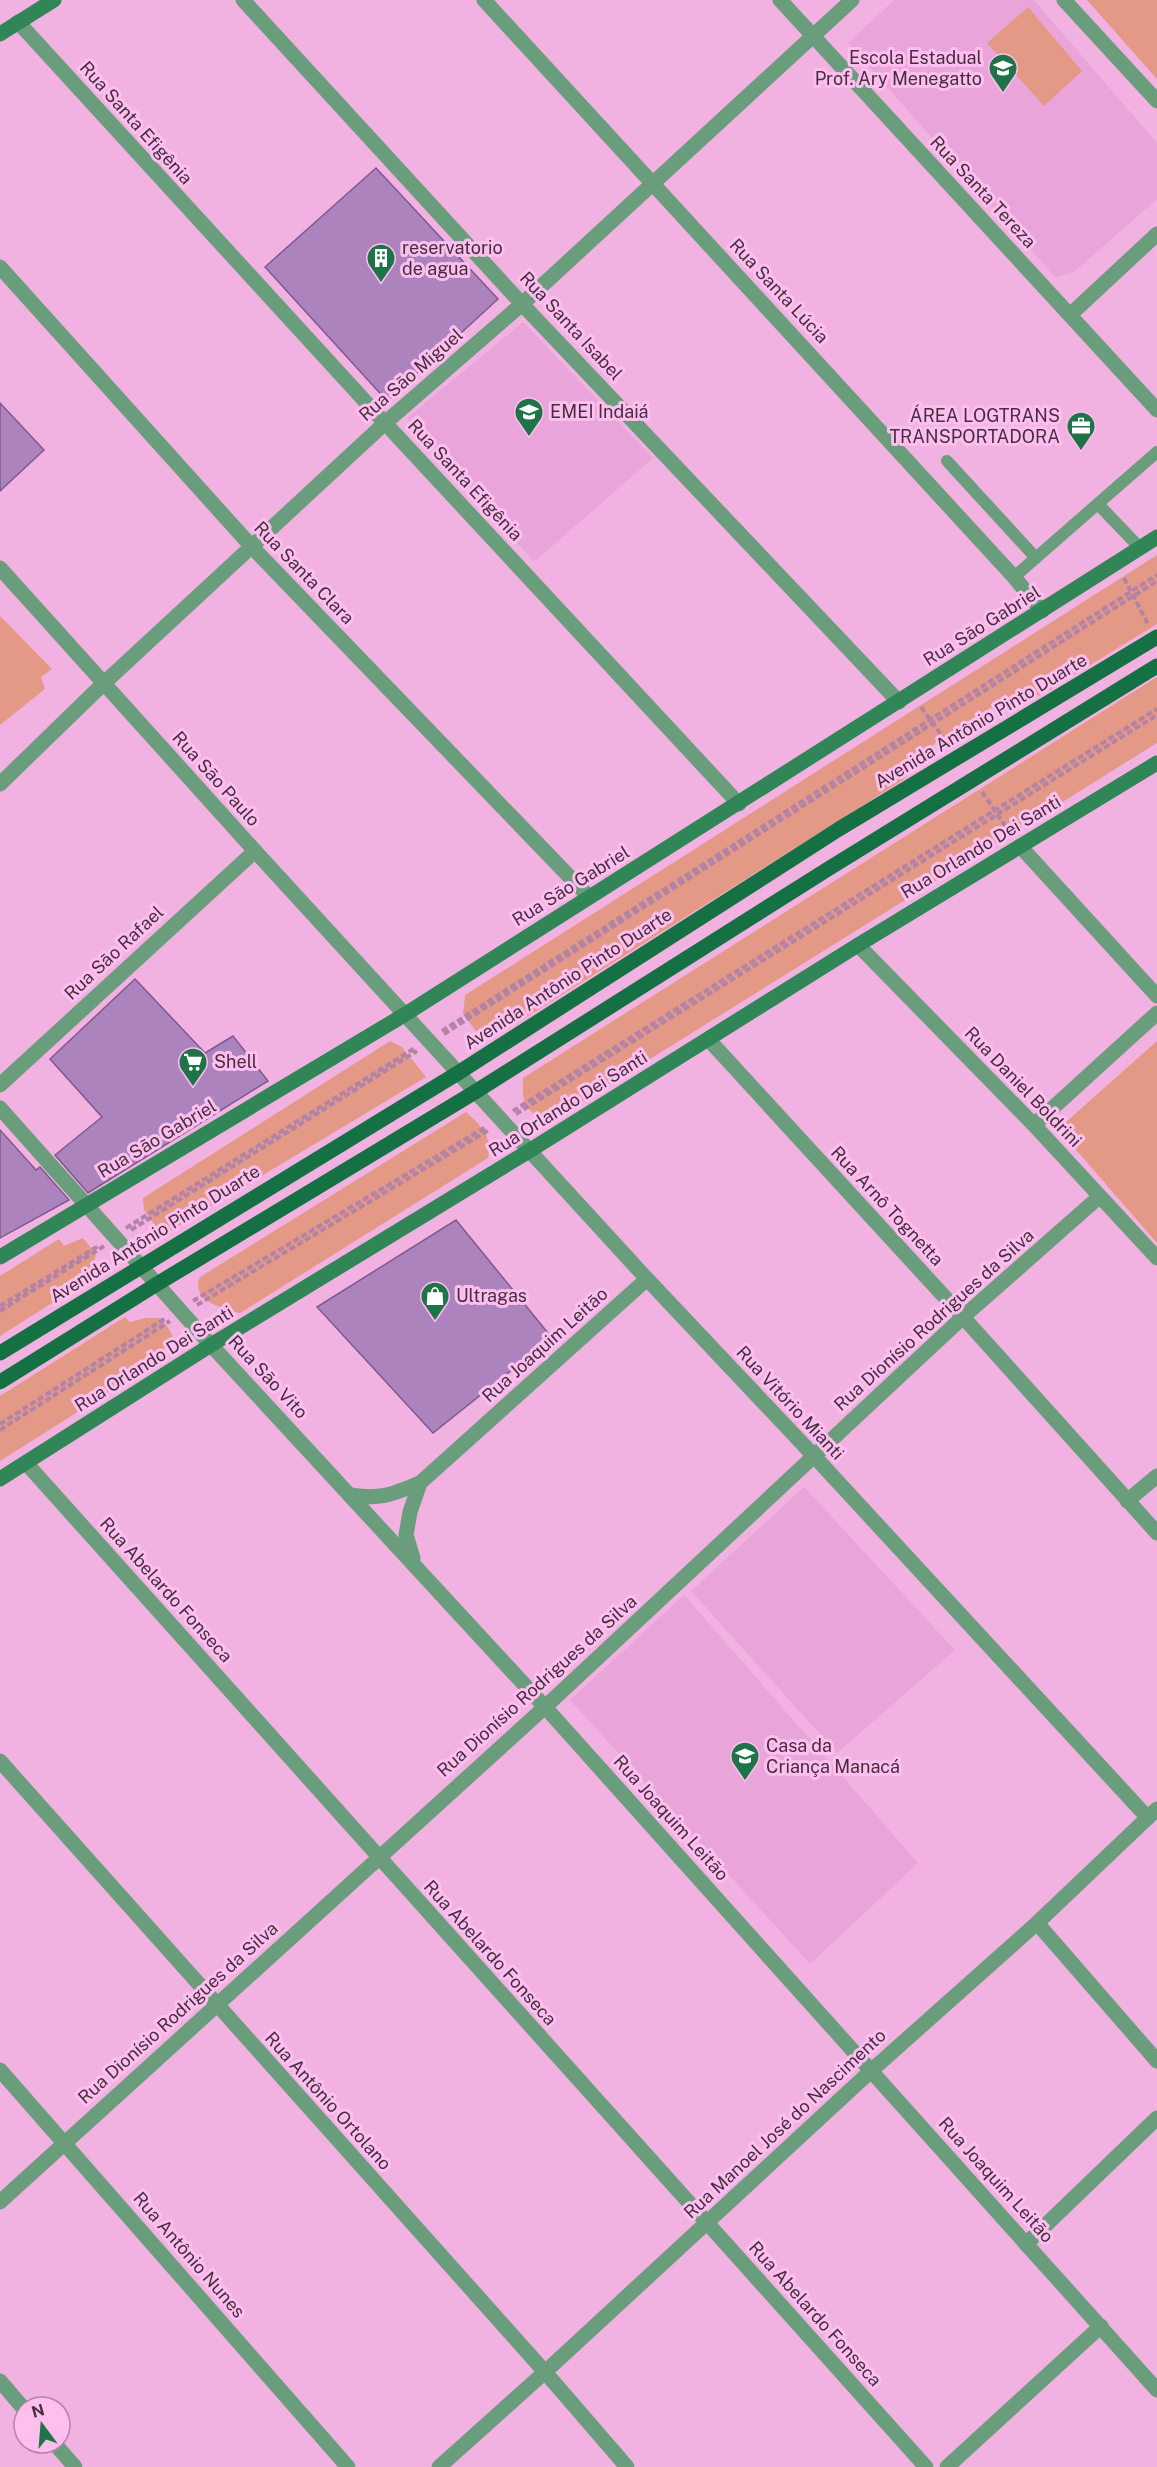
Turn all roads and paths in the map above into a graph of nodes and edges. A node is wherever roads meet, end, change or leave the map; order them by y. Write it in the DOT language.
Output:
graph roads {
  1 [pos="54,0"];
  2 [pos="243,0"];
  3 [pos="484,0"];
  4 [pos="780,0"];
  5 [pos="852,0"];
  6 [pos="1064,0"];
  7 [pos="18,22"];
  8 [pos="0,34"];
  9 [pos="812,36"];
  10 [pos="1157,101"];
  11 [pos="653,184"];
  12 [pos="1157,234"];
  13 [pos="0,267"];
  14 [pos="522,304"];
  15 [pos="1071,314"];
  16 [pos="1157,410"];
  17 [pos="385,423"];
  18 [pos="1157,452"];
  19 [pos="947,461"];
  20 [pos="1098,504"];
  21 [pos="1157,537"];
  22 [pos="252,547"];
  23 [pos="1140,548"];
  24 [pos="1036,558"];
  25 [pos="1116,564"];
  26 [pos="0,568"];
  27 [pos="1157,575"];
  28 [pos="1014,577"];
  29 [pos="1157,581"];
  30 [pos="1132,594"];
  31 [pos="1042,611"];
  32 [pos="1156,637"];
  33 [pos="1157,666"];
  34 [pos="103,684"];
  35 [pos="899,702"];
  36 [pos="1157,709"];
  37 [pos="1157,715"];
  38 [pos="1157,762"];
  39 [pos="0,784"];
  40 [pos="740,804"];
  41 [pos="1020,846"];
  42 [pos="255,851"];
  43 [pos="589,897"];
  44 [pos="858,945"];
  45 [pos="1157,996"];
  46 [pos="1157,1013"];
  47 [pos="404,1014"];
  48 [pos="709,1040"];
  49 [pos="429,1042"];
  50 [pos="458,1073"];
  51 [pos="0,1085"];
  52 [pos="475,1092"];
  53 [pos="0,1108"];
  54 [pos="501,1121"];
  55 [pos="1034,1125"];
  56 [pos="529,1151"];
  57 [pos="1099,1197"];
  58 [pos="86,1205"];
  59 [pos="115,1237"];
  60 [pos="0,1257"];
  61 [pos="1157,1258"];
  62 [pos="140,1266"];
  63 [pos="646,1279"];
  64 [pos="157,1284"];
  65 [pos="0,1306"];
  66 [pos="0,1311"];
  67 [pos="181,1311"];
  68 [pos="963,1317"];
  69 [pos="211,1345"];
  70 [pos="0,1353"];
  71 [pos="0,1382"];
  72 [pos="0,1424"];
  73 [pos="0,1430"];
  74 [pos="814,1456"];
  75 [pos="26,1463"];
  76 [pos="1157,1476"];
  77 [pos="0,1479"];
  78 [pos="420,1483"];
  79 [pos="351,1495"];
  80 [pos="1127,1501"];
  81 [pos="1157,1533"];
  82 [pos="414,1563"];
  83 [pos="545,1707"];
  84 [pos="0,1761"];
  85 [pos="1152,1814"];
  86 [pos="377,1857"];
  87 [pos="1037,1923"];
  88 [pos="216,2006"];
  89 [pos="1157,2061"];
  90 [pos="0,2070"];
  91 [pos="872,2070"];
  92 [pos="1157,2118"];
  93 [pos="65,2142"];
  94 [pos="0,2202"];
  95 [pos="707,2223"];
  96 [pos="1026,2244"];
  97 [pos="1101,2326"];
  98 [pos="545,2372"];
  99 [pos="0,2381"];
  100 [pos="1157,2390"];
  101 [pos="12,2395"];
  102 [pos="64,2455"];
  103 [pos="75,2467"];
  104 [pos="348,2467"];
  105 [pos="439,2467"];
  106 [pos="627,2467"];
  107 [pos="926,2467"];
  108 [pos="947,2467"];
  1 -- 7 [label="main road"];
  2 -- 14 [label="street, Rua Santa Isabel"];
  3 -- 11 [label="street, Rua Santa Lúcia"];
  4 -- 9 [label="street, Rua Santa Tereza"];
  5 -- 9 [label="street, Rua São Miguel"];
  6 -- 10 [label="street"];
  7 -- 8 [label="main road"];
  7 -- 17 [label="street, Rua Santa Efigênia"];
  9 -- 11 [label="street, Rua São Miguel"];
  9 -- 15 [label="street, Rua Santa Tereza"];
  11 -- 14 [label="street, Rua São Miguel"];
  11 -- 28 [label="street, Rua Santa Lúcia"];
  12 -- 15 [label="street"];
  13 -- 22 [label="street, Rua Santa Clara"];
  14 -- 17 [label="street, Rua São Miguel"];
  14 -- 35 [label="street, Rua Santa Isabel"];
  15 -- 16 [label="street, Rua Santa Tereza"];
  17 -- 22 [label="street, Rua São Miguel"];
  17 -- 40 [label="street, Rua Santa Efigênia"];
  18 -- 20 [label="lane"];
  19 -- 24 [label="lane"];
  20 -- 23 [label="lane"];
  20 -- 24 [label="lane"];
  21 -- 23 [label="main road, Rua São Gabriel"];
  22 -- 34 [label="street, Rua São Miguel"];
  22 -- 43 [label="street, Rua Santa Clara"];
  23 -- 25 [label="main road, Rua São Gabriel"];
  24 -- 28 [label="lane"];
  25 -- 30 [label="path"];
  25 -- 31 [label="main road, Rua São Gabriel"];
  26 -- 34 [label="street, Rua São Paulo"];
  27 -- 30 [label="path"];
  28 -- 31 [label="street, Rua Santa Lúcia"];
  29 -- 30 [label="path"];
  30 -- 32 [label="path"];
  30 -- 49 [label="path"];
  31 -- 35 [label="main road, Rua São Gabriel"];
  32 -- 50 [label="main road, Avenida Antônio Pinto Duarte"];
  33 -- 52 [label="main road"];
  34 -- 39 [label="street, Rua São Miguel"];
  34 -- 42 [label="street, Rua São Paulo"];
  35 -- 40 [label="main road, Rua São Gabriel"];
  36 -- 54 [label="path"];
  37 -- 54 [label="path"];
  38 -- 41 [label="main road, Rua Orlando Dei Santi"];
  40 -- 43 [label="main road, Rua São Gabriel"];
  41 -- 44 [label="main road, Rua Orlando Dei Santi"];
  41 -- 45 [label="street"];
  42 -- 47 [label="street, Rua São Paulo"];
  42 -- 51 [label="street, Rua São Rafael"];
  43 -- 47 [label="main road, Rua São Gabriel"];
  44 -- 48 [label="main road, Rua Orlando Dei Santi"];
  44 -- 55 [label="street, Rua Daniel Boldrini"];
  46 -- 55 [label="street"];
  47 -- 49 [label="street, Rua Vitório Mianti"];
  47 -- 58 [label="main road, Rua São Gabriel"];
  48 -- 56 [label="main road, Rua Orlando Dei Santi"];
  48 -- 68 [label="street, Rua Arnô Tognetta"];
  49 -- 50 [label="street, Rua Vitório Mianti"];
  49 -- 59 [label="path"];
  50 -- 52 [label="street, Rua Vitório Mianti"];
  50 -- 62 [label="main road, Avenida Antônio Pinto Duarte"];
  52 -- 54 [label="street, Rua Vitório Mianti"];
  52 -- 64 [label="main road"];
  53 -- 58 [label="street, Rua São Vito"];
  54 -- 56 [label="street, Rua Vitório Mianti"];
  54 -- 67 [label="path"];
  55 -- 57 [label="street, Rua Daniel Boldrini"];
  56 -- 63 [label="street, Rua Vitório Mianti"];
  56 -- 69 [label="main road, Rua Orlando Dei Santi"];
  57 -- 61 [label="street, Rua Daniel Boldrini"];
  57 -- 68 [label="street, Rua Dionísio Rodrigues da Silva"];
  58 -- 59 [label="street, Rua São Vito"];
  58 -- 60 [label="main road, Rua São Gabriel"];
  59 -- 62 [label="street, Rua São Vito"];
  59 -- 65 [label="path"];
  59 -- 66 [label="path"];
  62 -- 64 [label="street, Rua São Vito"];
  62 -- 70 [label="main road, Avenida Antônio Pinto Duarte"];
  63 -- 74 [label="street, Rua Vitório Mianti"];
  63 -- 78 [label="street, Rua Joaquim Leitão"];
  64 -- 67 [label="street, Rua São Vito"];
  64 -- 71 [label="main road"];
  67 -- 69 [label="street, Rua São Vito"];
  67 -- 72 [label="path"];
  67 -- 73 [label="path"];
  68 -- 74 [label="street, Rua Dionísio Rodrigues da Silva"];
  68 -- 80 [label="street, Rua Arnô Tognetta"];
  69 -- 75 [label="main road, Rua Orlando Dei Santi"];
  69 -- 79 [label="street, Rua São Vito"];
  74 -- 83 [label="street, Rua Dionísio Rodrigues da Silva"];
  74 -- 85 [label="street, Rua Vitório Mianti"];
  75 -- 77 [label="main road, Rua Orlando Dei Santi"];
  75 -- 86 [label="street, Rua Abelardo Fonseca"];
  76 -- 80 [label="street"];
  78 -- 79 [label="street"];
  78 -- 82 [label="street, Rua Joaquim Leitão"];
  79 -- 82 [label="street, Rua São Vito"];
  80 -- 81 [label="street, Rua Arnô Tognetta"];
  82 -- 83 [label="street, Rua Joaquim Leitão"];
  83 -- 86 [label="street, Rua Dionísio Rodrigues da Silva"];
  83 -- 91 [label="street, Rua Joaquim Leitão"];
  84 -- 88 [label="street, Rua Antônio Ortolano"];
  85 -- 87 [label="street, Rua Manoel José do Nascimento"];
  86 -- 88 [label="street, Rua Dionísio Rodrigues da Silva"];
  86 -- 95 [label="street, Rua Abelardo Fonseca"];
  87 -- 89 [label="street"];
  87 -- 91 [label="street, Rua Manoel José do Nascimento"];
  88 -- 93 [label="street, Rua Dionísio Rodrigues da Silva"];
  88 -- 98 [label="street, Rua Antônio Ortolano"];
  90 -- 93 [label="street, Rua Antônio Nunes"];
  91 -- 95 [label="street, Rua Manoel José do Nascimento"];
  91 -- 96 [label="street, Rua Joaquim Leitão"];
  92 -- 96 [label="street"];
  93 -- 94 [label="street, Rua Dionísio Rodrigues da Silva"];
  93 -- 104 [label="street, Rua Antônio Nunes"];
  95 -- 98 [label="street, Rua Manoel José do Nascimento"];
  95 -- 107 [label="street, Rua Abelardo Fonseca"];
  96 -- 97 [label="street, Rua Joaquim Leitão"];
  97 -- 100 [label="street, Rua Joaquim Leitão"];
  97 -- 108 [label="street"];
  98 -- 105 [label="street, Rua Manoel José do Nascimento"];
  98 -- 106 [label="street, Rua Antônio Ortolano"];
  99 -- 101 [label="street"];
  102 -- 103 [label="street"];
}
